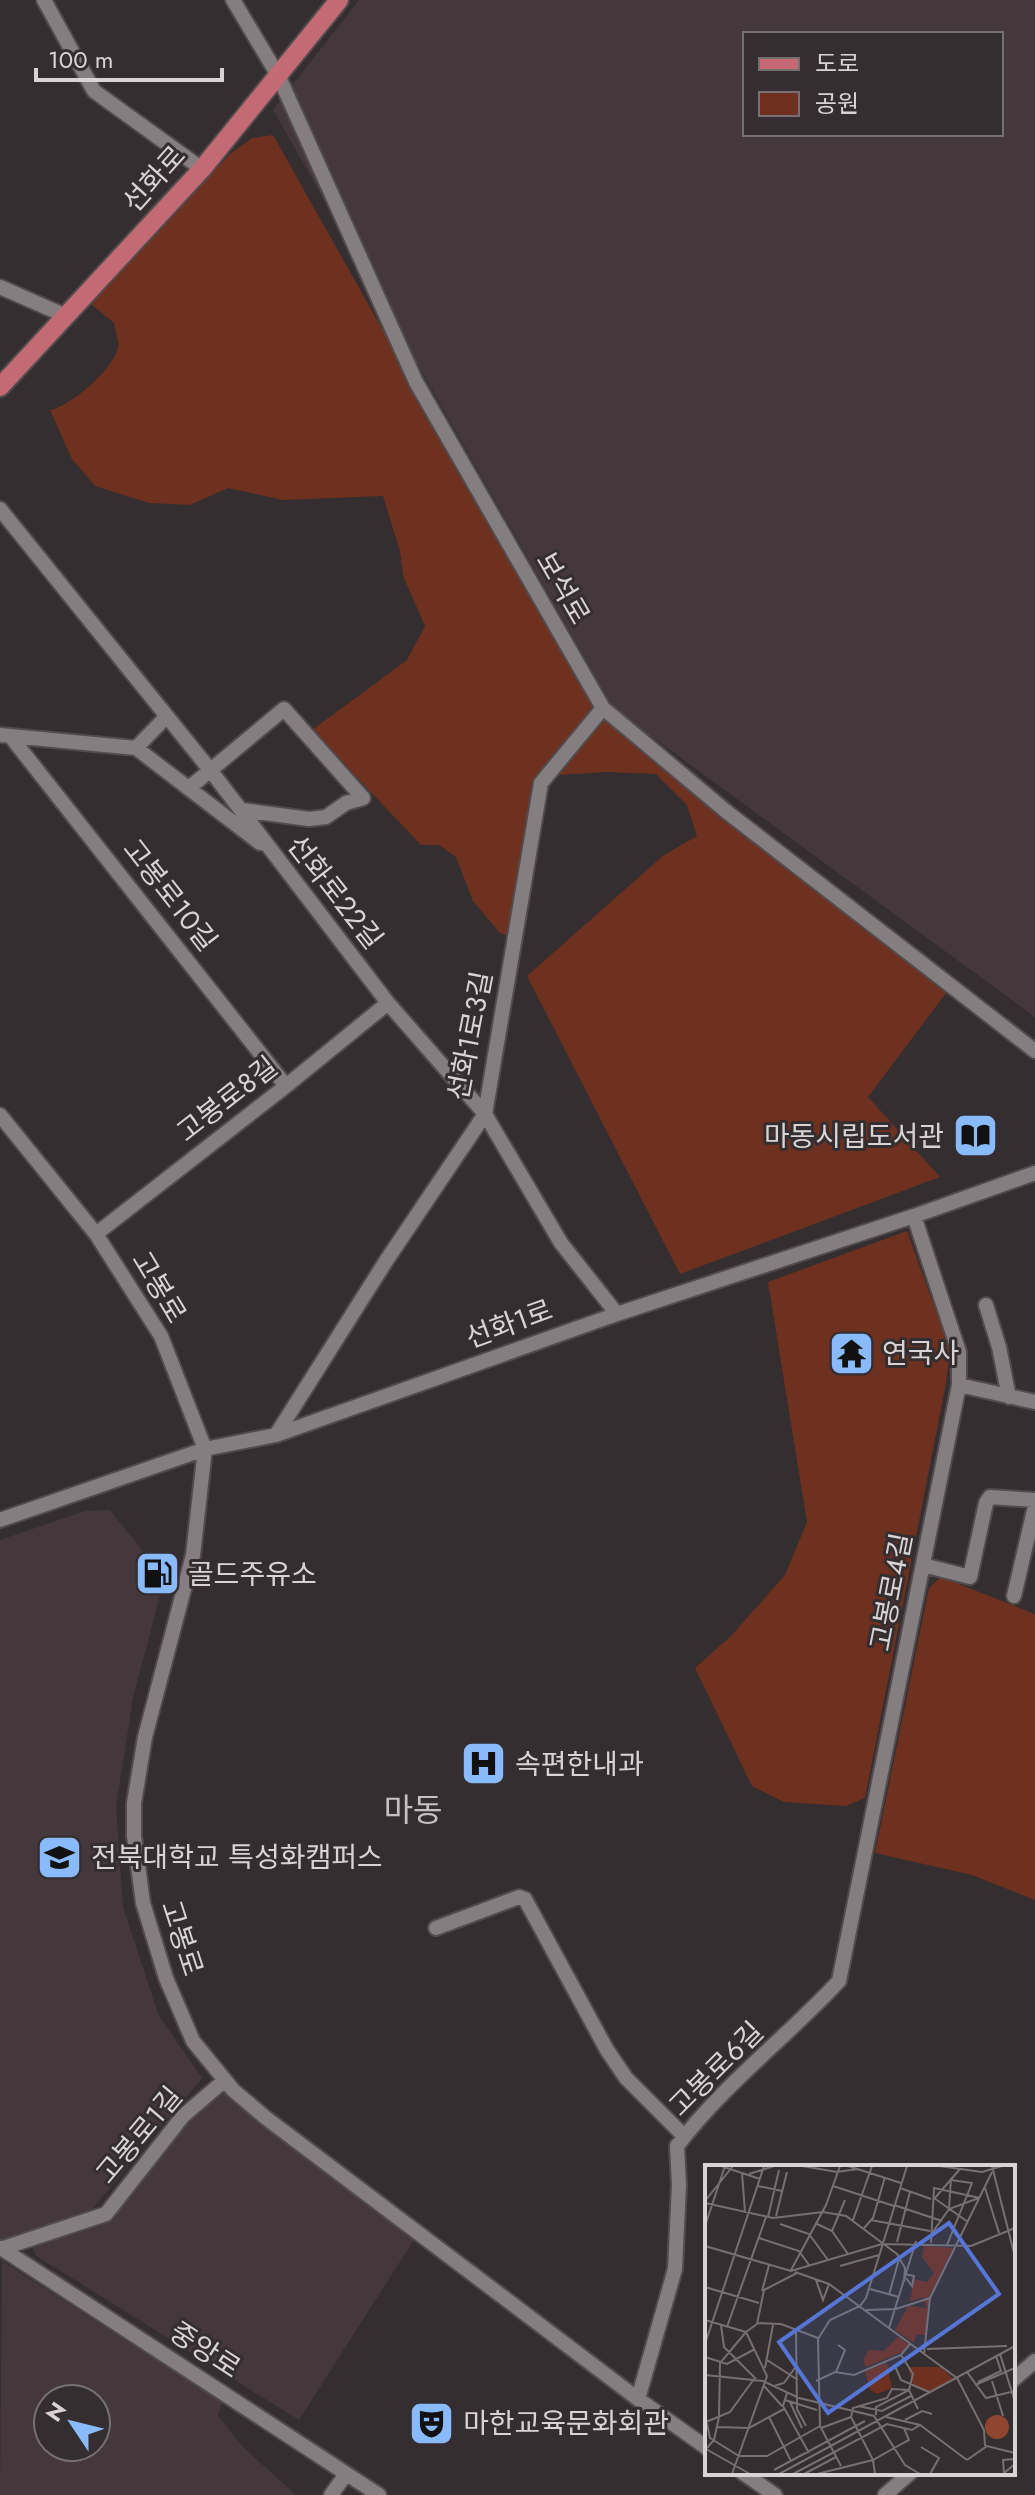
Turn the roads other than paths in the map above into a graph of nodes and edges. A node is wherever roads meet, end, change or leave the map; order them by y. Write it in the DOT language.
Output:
graph roads {
  1 [pos="44,0"];
  2 [pos="233,0"];
  3 [pos="339,0"];
  4 [pos="279,77"];
  5 [pos="202,169"];
  6 [pos="0,287"];
  7 [pos="66,316"];
  8 [pos="0,387"];
  9 [pos="0,509"];
  10 [pos="603,708"];
  11 [pos="166,717"];
  12 [pos="5,736"];
  13 [pos="136,748"];
  14 [pos="211,771"];
  15 [pos="189,788"];
  16 [pos="242,810"];
  17 [pos="270,851"];
  18 [pos="388,1003"];
  19 [pos="1035,1051"];
  20 [pos="286,1086"];
  21 [pos="485,1114"];
  22 [pos="0,1115"];
  23 [pos="1035,1173"];
  24 [pos="914,1216"];
  25 [pos="96,1234"];
  26 [pos="986,1305"];
  27 [pos="617,1314"];
  28 [pos="959,1385"];
  29 [pos="1009,1397"];
  30 [pos="1035,1402"];
  31 [pos="276,1435"];
  32 [pos="205,1449"];
  33 [pos="1034,1511"];
  34 [pos="0,1520"];
  35 [pos="923,1565"];
  36 [pos="1014,1596"];
  37 [pos="436,1928"];
  38 [pos="839,1981"];
  39 [pos="225,2080"];
  40 [pos="684,2136"];
  41 [pos="1,2249"];
  42 [pos="1035,2361"];
  43 [pos="1015,2378"];
  44 [pos="638,2399"];
  45 [pos="705,2447"];
  46 [pos="346,2474"];
  47 [pos="746,2475"];
  48 [pos="908,2475"];
  49 [pos="331,2495"];
  50 [pos="379,2495"];
  51 [pos="775,2495"];
  52 [pos="885,2495"];
  1 -- 5 [label="street"];
  2 -- 4 [label="street, 보석로"];
  3 -- 4 [label="main road, 선화로"];
  4 -- 5 [label="main road, 선화로"];
  4 -- 10 [label="street, 보석로"];
  5 -- 7 [label="main road, 선화로"];
  6 -- 7 [label="street"];
  7 -- 8 [label="main road, 선화로"];
  9 -- 11 [label="street, 선화로22길"];
  10 -- 19 [label="street, 보석로"];
  10 -- 21 [label="street, 선화1로3길"];
  11 -- 13 [label="street"];
  11 -- 14 [label="street, 선화로22길"];
  12 -- 13 [label="street"];
  12 -- 20 [label="street, 고봉로10길"];
  13 -- 15 [label="street"];
  14 -- 15 [label="street"];
  14 -- 16 [label="street, 선화로22길"];
  14 -- 16 [label="street"];
  15 -- 17 [label="street"];
  16 -- 17 [label="street, 선화로22길"];
  17 -- 18 [label="street, 선화로22길"];
  18 -- 20 [label="street, 고봉로8길"];
  18 -- 21 [label="street, 선화로22길"];
  20 -- 25 [label="street, 고봉로8길"];
  21 -- 27 [label="street, 선화로22길"];
  21 -- 31 [label="street, 선화1로3길"];
  22 -- 25 [label="street, 고봉로"];
  23 -- 24 [label="street, 선화1로"];
  24 -- 27 [label="street, 선화1로"];
  24 -- 28 [label="street, 고봉로4길"];
  25 -- 32 [label="street, 고봉로"];
  26 -- 29 [label="street"];
  27 -- 31 [label="street, 선화1로"];
  28 -- 29 [label="street"];
  28 -- 35 [label="street, 고봉로4길"];
  29 -- 30 [label="street"];
  31 -- 32 [label="street, 선화1로"];
  32 -- 34 [label="street, 선화1로"];
  32 -- 39 [label="street, 고봉로"];
  33 -- 35 [label="street"];
  33 -- 36 [label="street"];
  35 -- 38 [label="street, 고봉로4길"];
  37 -- 40 [label="street"];
  38 -- 40 [label="street, 고봉로6길"];
  39 -- 41 [label="street, 고봉로1길"];
  39 -- 44 [label="street, 고봉로"];
  40 -- 44 [label="street, 고봉로6길"];
  41 -- 46 [label="street, 중앙로"];
  42 -- 43 [label="street"];
  44 -- 45 [label="street, 고봉로"];
  46 -- 49 [label="street"];
  46 -- 50 [label="street, 중앙로"];
  47 -- 51 [label="street"];
  48 -- 52 [label="street"];
}
